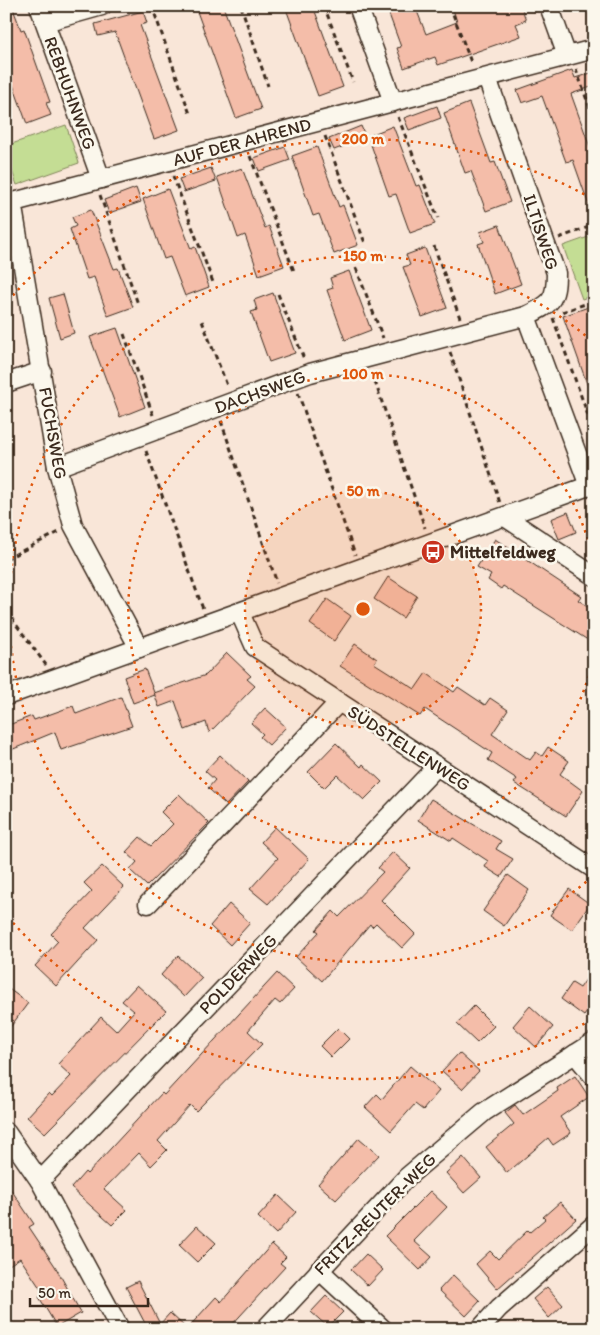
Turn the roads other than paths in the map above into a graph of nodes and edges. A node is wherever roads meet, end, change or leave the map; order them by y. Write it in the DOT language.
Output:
graph roads {
  1 [pos="102,6"];
  2 [pos="358,6"];
  3 [pos="549,6"];
  4 [pos="42,14"];
  5 [pos="594,49"];
  6 [pos="569,55"];
  7 [pos="482,79"];
  8 [pos="393,102"];
  9 [pos="98,180"];
  10 [pos="9,203"];
  11 [pos="526,316"];
  12 [pos="42,371"];
  13 [pos="6,383"];
  14 [pos="57,467"];
  15 [pos="591,485"];
  16 [pos="505,517"];
  17 [pos="594,576"];
  18 [pos="240,613"];
  19 [pos="139,648"];
  20 [pos="6,696"];
  21 [pos="338,702"];
  22 [pos="437,766"];
  23 [pos="594,869"];
  24 [pos="148,904"];
  25 [pos="594,1042"];
  26 [pos="575,1054"];
  27 [pos="594,1077"];
  28 [pos="6,1132"];
  29 [pos="40,1181"];
  30 [pos="594,1225"];
  31 [pos="319,1270"];
  32 [pos="120,1329"];
  33 [pos="265,1329"];
  34 [pos="383,1329"];
  35 [pos="480,1329"];
  1 -- 4 [label="street"];
  2 -- 8 [label="street"];
  3 -- 6 [label="street"];
  4 -- 9 [label="street, REBHUHNWEG"];
  5 -- 6 [label="street, AUF DER AHREND"];
  6 -- 7 [label="street, AUF DER AHREND"];
  7 -- 8 [label="street, AUF DER AHREND"];
  7 -- 11 [label="street, ILTISWEG"];
  8 -- 9 [label="street, AUF DER AHREND"];
  9 -- 10 [label="street, AUF DER AHREND"];
  10 -- 12 [label="street, FUCHSWEG"];
  11 -- 14 [label="street, DACHSWEG"];
  11 -- 15 [label="street"];
  12 -- 13 [label="street"];
  12 -- 14 [label="street, FUCHSWEG"];
  14 -- 19 [label="street, FUCHSWEG"];
  15 -- 16 [label="street"];
  16 -- 17 [label="street"];
  16 -- 18 [label="street"];
  18 -- 19 [label="street"];
  18 -- 21 [label="street, SÜDSTELLENWEG"];
  19 -- 20 [label="street"];
  21 -- 22 [label="street, SÜDSTELLENWEG"];
  21 -- 24 [label="street"];
  22 -- 23 [label="street, SÜDSTELLENWEG"];
  22 -- 29 [label="street, POLDERWEG"];
  25 -- 26 [label="street, FRITZ-REUTER-WEG"];
  26 -- 27 [label="street"];
  26 -- 31 [label="street, FRITZ-REUTER-WEG"];
  28 -- 29 [label="street"];
  29 -- 32 [label="street"];
  30 -- 35 [label="street"];
  31 -- 33 [label="street, FRITZ-REUTER-WEG"];
  31 -- 34 [label="street"];
}
